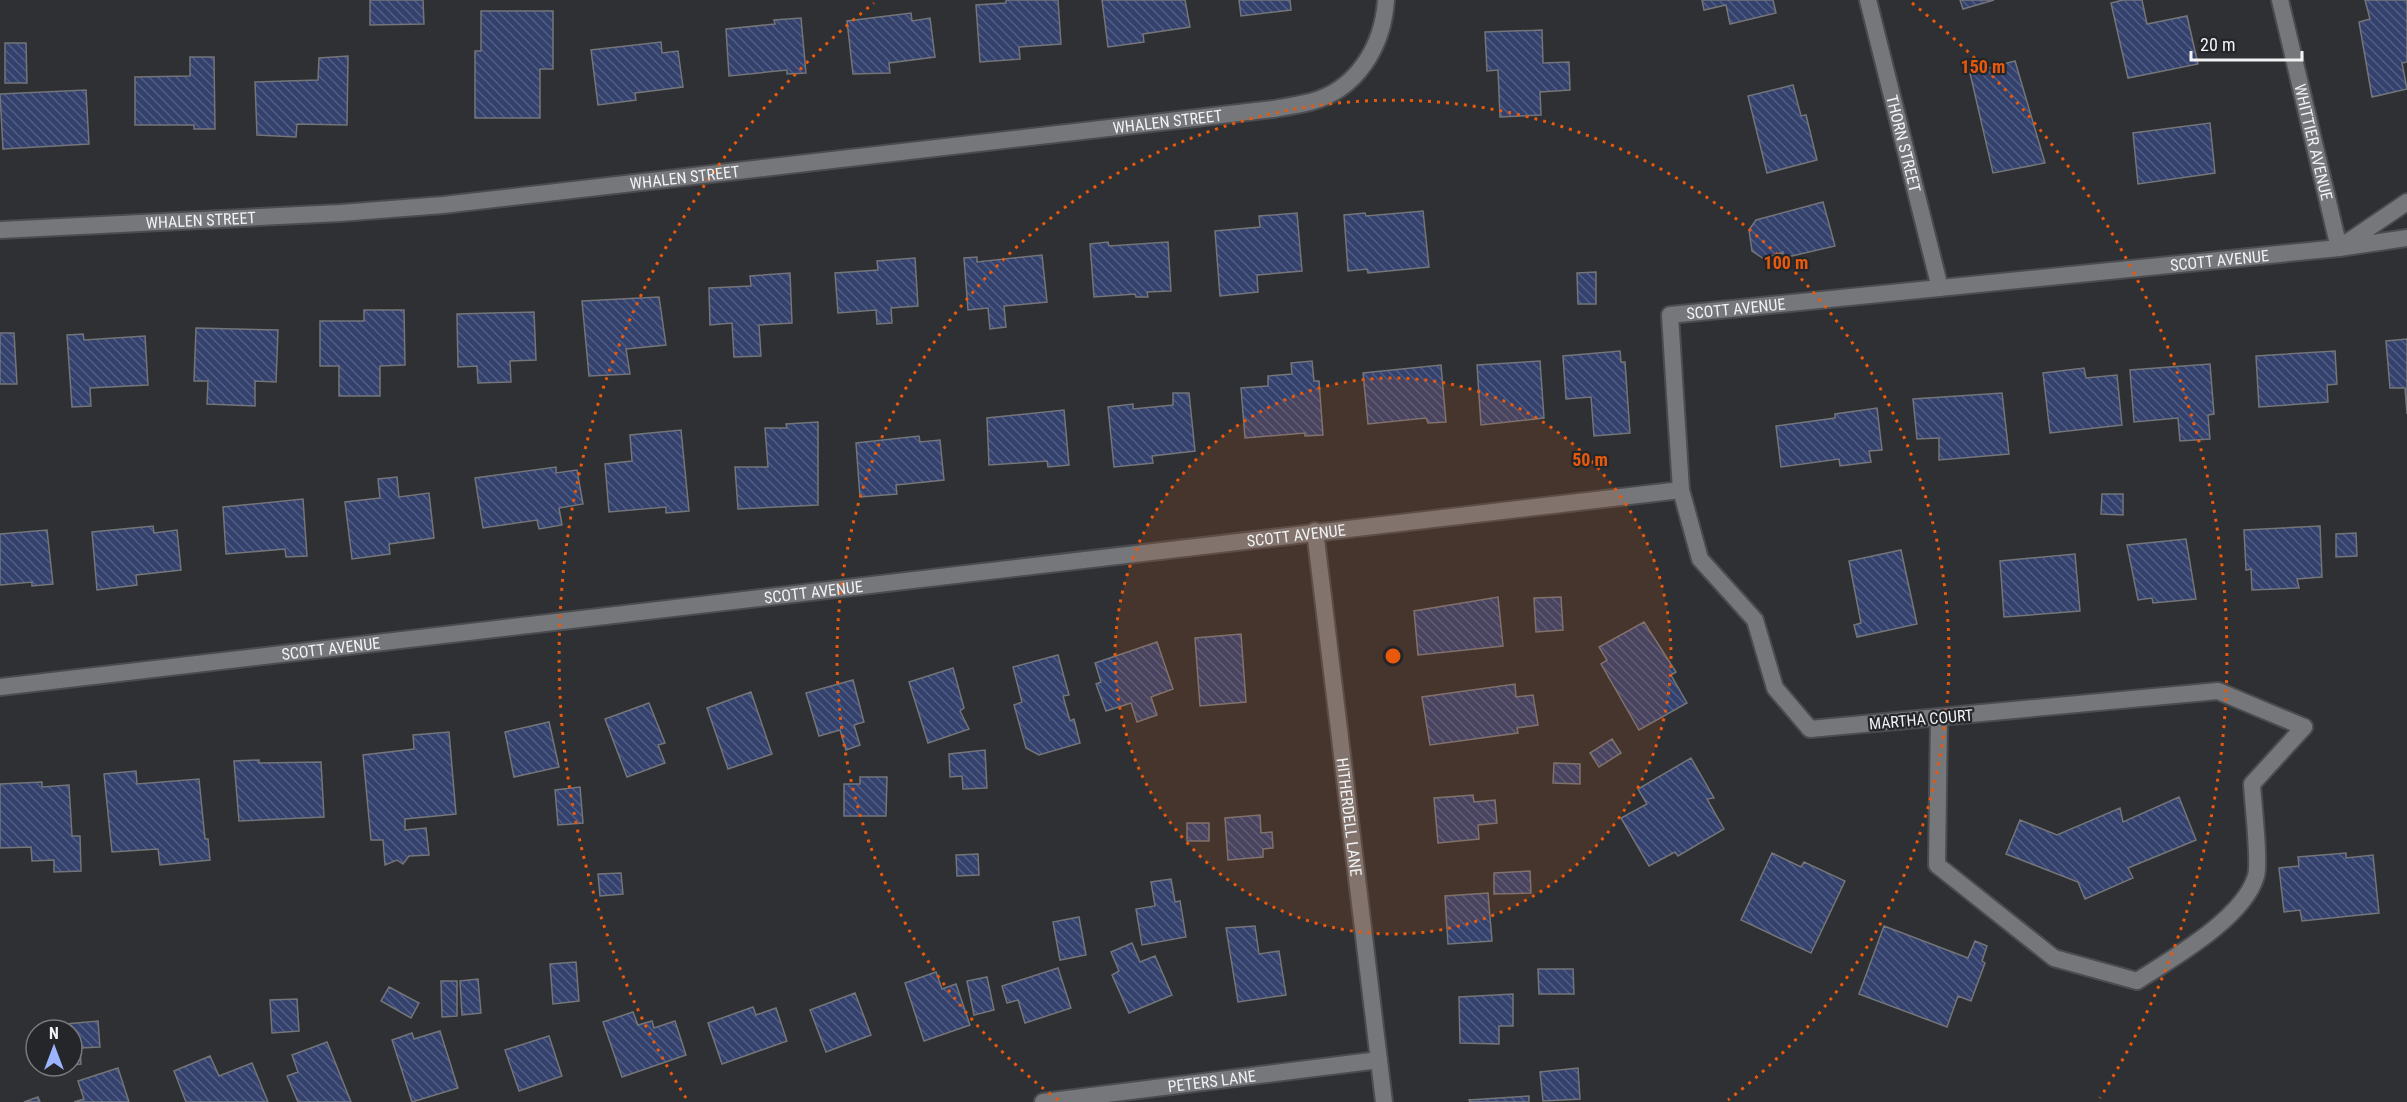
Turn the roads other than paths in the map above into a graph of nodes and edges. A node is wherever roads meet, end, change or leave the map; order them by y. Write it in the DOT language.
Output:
graph roads {
  1 [pos="1386,0"];
  2 [pos="1868,0"];
  3 [pos="2280,0"];
  4 [pos="2407,202"];
  5 [pos="0,230"];
  6 [pos="2407,238"];
  7 [pos="2339,248"];
  8 [pos="1940,288"];
  9 [pos="1682,490"];
  10 [pos="1315,531"];
  11 [pos="0,687"];
  12 [pos="1939,717"];
  13 [pos="1379,1060"];
  14 [pos="1043,1102"];
  15 [pos="1384,1102"];
  1 -- 5 [label="street, WHALEN STREET"];
  2 -- 8 [label="street, THORN STREET"];
  3 -- 7 [label="street, WHITTIER AVENUE"];
  4 -- 7 [label="street"];
  6 -- 7 [label="street, SCOTT AVENUE"];
  7 -- 8 [label="street, SCOTT AVENUE"];
  8 -- 9 [label="street, SCOTT AVENUE"];
  9 -- 10 [label="street, SCOTT AVENUE"];
  9 -- 12 [label="street, MARTHA COURT"];
  10 -- 11 [label="street, SCOTT AVENUE"];
  10 -- 13 [label="street, HITHERDELL LANE"];
  12 -- 12 [label="street, MARTHA COURT"];
  13 -- 14 [label="street, PETERS LANE"];
  13 -- 15 [label="street, HITHERDELL LANE"];
}
